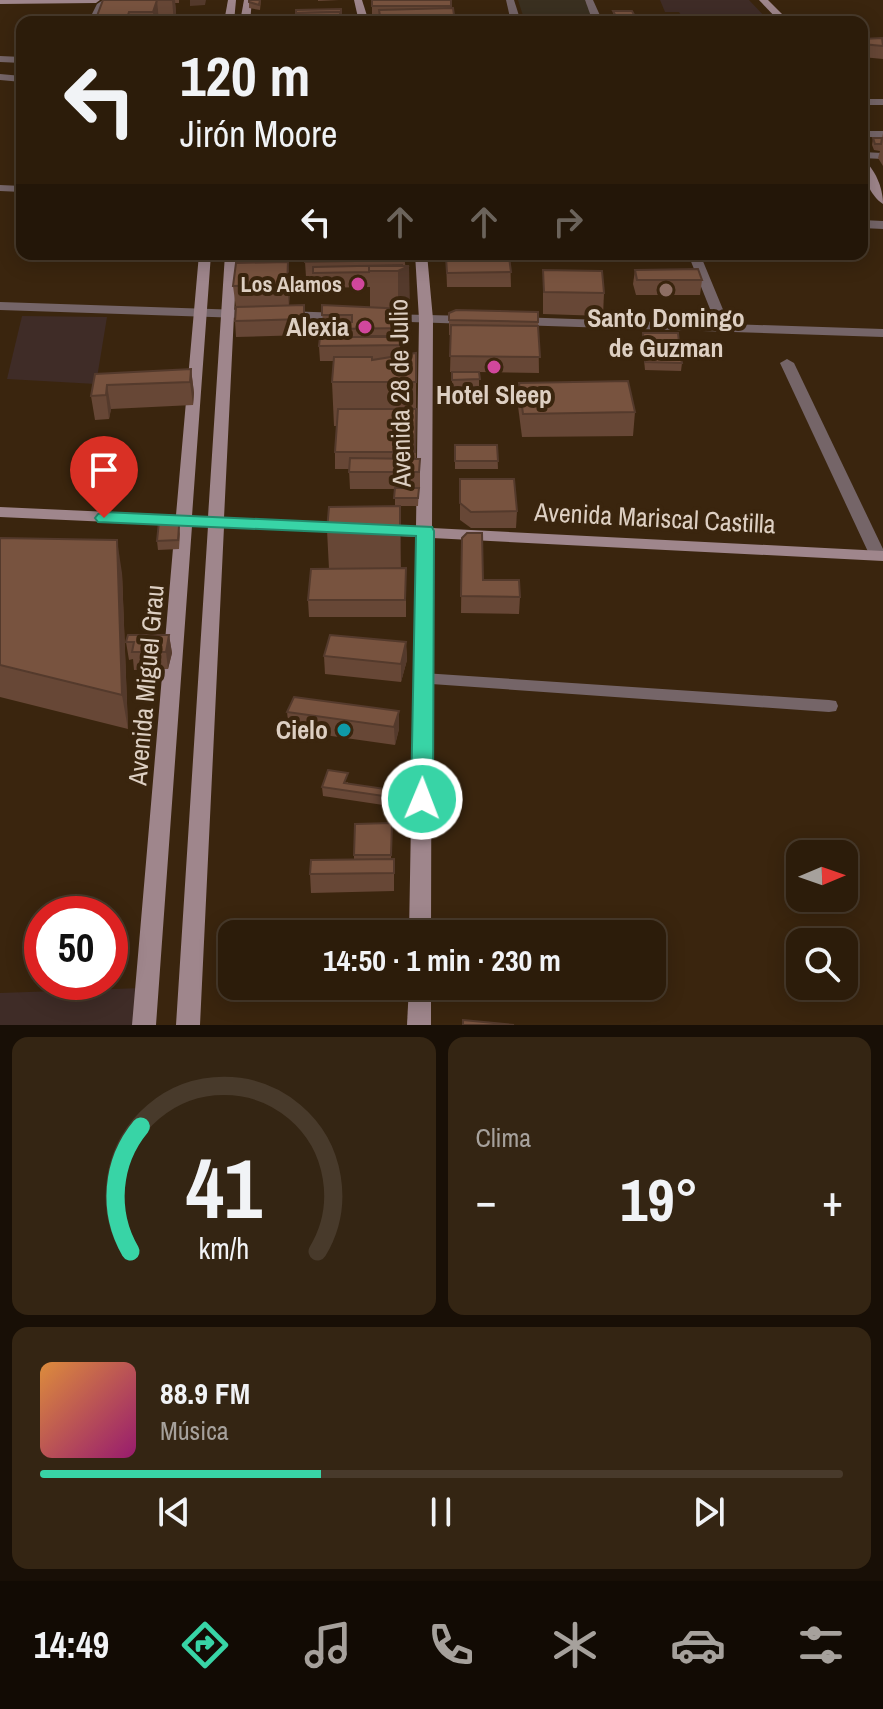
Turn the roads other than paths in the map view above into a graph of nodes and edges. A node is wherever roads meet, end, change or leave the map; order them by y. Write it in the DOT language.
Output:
graph roads {
  1 [pos="96,0"];
  2 [pos="110,0"];
  3 [pos="763,0"];
  4 [pos="0,1"];
  5 [pos="96,16"];
  6 [pos="779,16"];
  7 [pos="868,173"];
  8 [pos="883,201"];
  9 [pos="204,260"];
  10 [pos="231,260"];
  11 [pos="421,260"];
  12 [pos="696,260"];
  13 [pos="0,306"];
  14 [pos="200,313"];
  15 [pos="227,313"];
  16 [pos="257,314"];
  17 [pos="273,315"];
  18 [pos="349,317"];
  19 [pos="365,317"];
  20 [pos="426,319"];
  21 [pos="489,321"];
  22 [pos="505,321"];
  23 [pos="724,327"];
  24 [pos="883,333"];
  25 [pos="787,363"];
  26 [pos="0,512"];
  27 [pos="185,522"];
  28 [pos="215,524"];
  29 [pos="425,531"];
  30 [pos="880,556"];
  31 [pos="423,679"];
  32 [pos="829,706"];
  33 [pos="420,920"];
  34 [pos="420,1000"];
  35 [pos="144,1025"];
  36 [pos="188,1025"];
  37 [pos="419,1025"];
  1 -- 4 [label="street"];
  2 -- 5 [label="street"];
  3 -- 6 [label="street"];
  7 -- 8 [label="street"];
  9 -- 14 [label="street, Avenida Miguel Grau"];
  10 -- 15 [label="street"];
  11 -- 20 [label="street, Avenida 28 de Julio"];
  12 -- 23 [label="street"];
  13 -- 14 [label="street"];
  14 -- 15 [label="street"];
  14 -- 27 [label="street, Avenida Miguel Grau"];
  15 -- 16 [label="street"];
  15 -- 28 [label="street"];
  17 -- 18 [label="street"];
  19 -- 20 [label="street"];
  20 -- 21 [label="street"];
  20 -- 29 [label="street, Avenida 28 de Julio"];
  22 -- 23 [label="street"];
  23 -- 24 [label="street"];
  25 -- 30 [label="street"];
  26 -- 27 [label="street, Avenida Mariscal Castilla"];
  27 -- 28 [label="street, Avenida Mariscal Castilla"];
  27 -- 35 [label="street, Avenida Miguel Grau"];
  28 -- 29 [label="street, Avenida Mariscal Castilla"];
  28 -- 36 [label="street"];
  29 -- 30 [label="street, Avenida Mariscal Castilla"];
  29 -- 31 [label="street, Avenida 28 de Julio"];
  31 -- 32 [label="street"];
  31 -- 33 [label="street, Avenida 28 de Julio"];
  34 -- 37 [label="street"];
}
